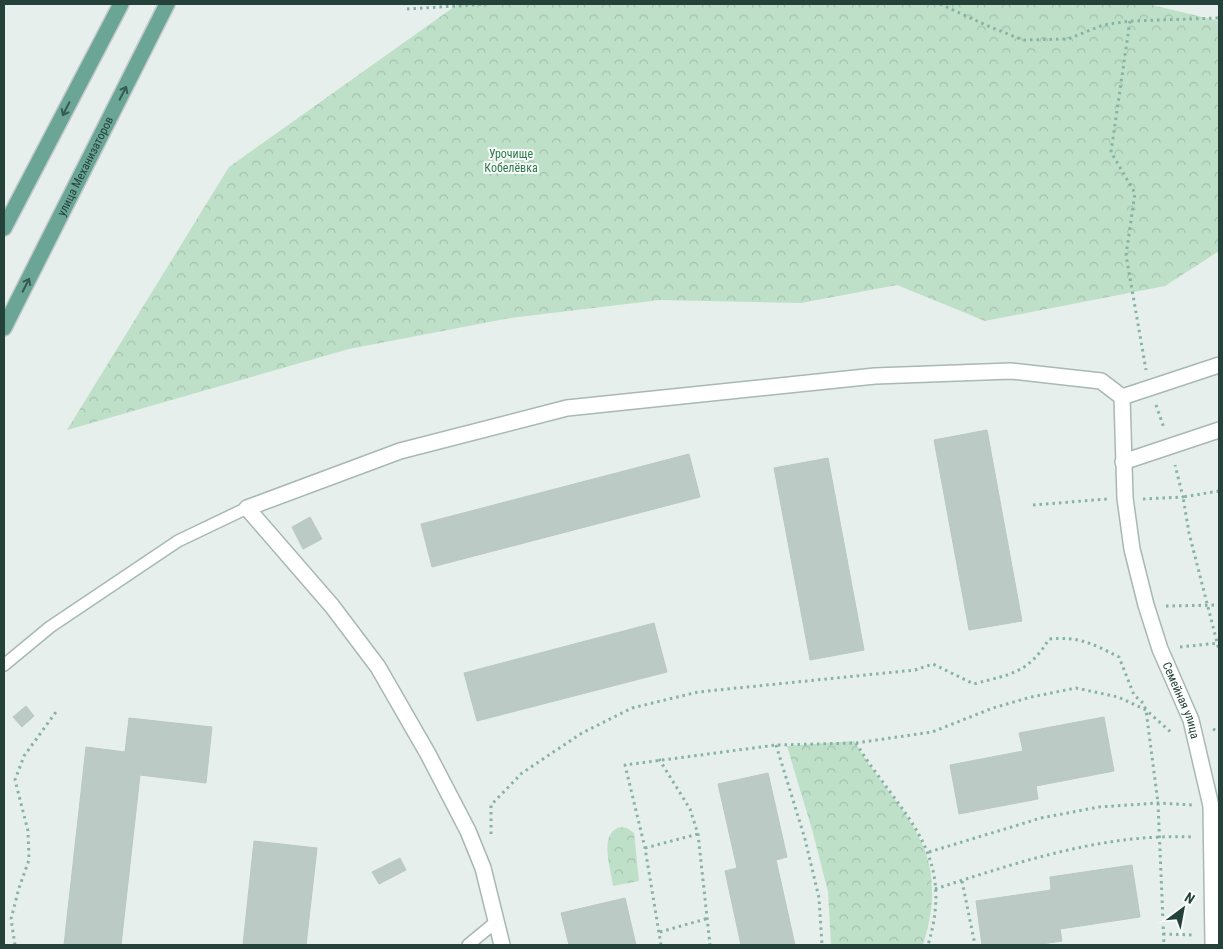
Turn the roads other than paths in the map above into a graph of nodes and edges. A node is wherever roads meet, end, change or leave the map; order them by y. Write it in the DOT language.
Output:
graph roads {
  1 [pos="121,4"];
  2 [pos="167,4"];
  3 [pos="4,228"];
  4 [pos="4,328"];
  5 [pos="1219,365"];
  6 [pos="1122,397"];
  7 [pos="1219,430"];
  8 [pos="1124,462"];
  9 [pos="247,508"];
  10 [pos="4,665"];
  11 [pos="497,921"];
  12 [pos="1213,940"];
  13 [pos="468,945"];
  14 [pos="502,945"];
  1 -- 3 [label="main road, one-way"];
  4 -- 2 [label="main road, улица Механизаторов, one-way"];
  5 -- 6 [label="street"];
  6 -- 8 [label="street, Семейная улица"];
  6 -- 9 [label="street"];
  7 -- 8 [label="street"];
  8 -- 12 [label="street, Семейная улица"];
  9 -- 10 [label="lane"];
  9 -- 11 [label="street"];
  11 -- 13 [label="lane"];
  11 -- 14 [label="street"];
}
